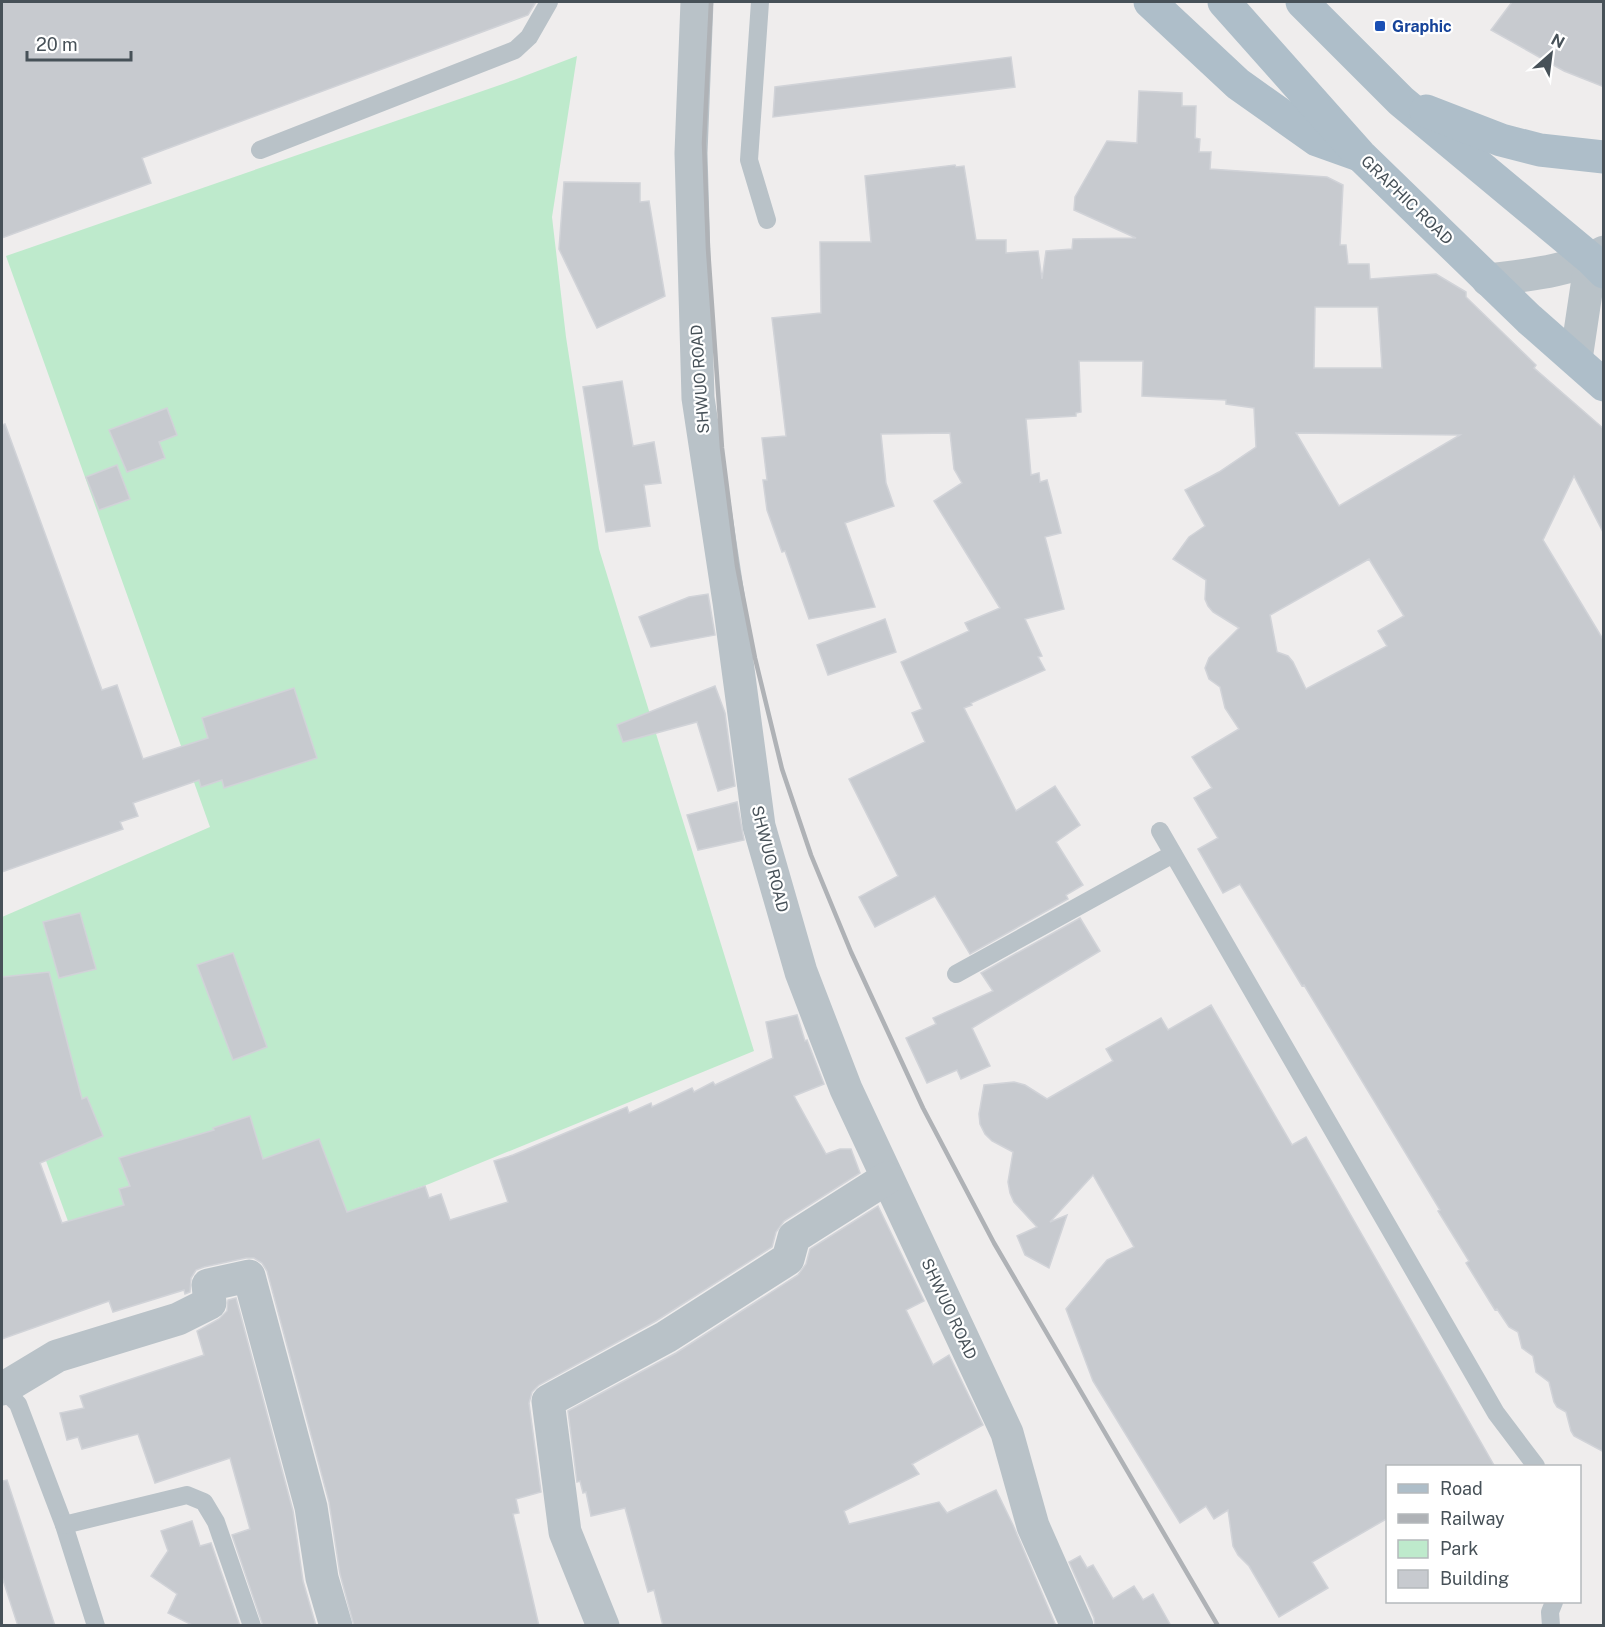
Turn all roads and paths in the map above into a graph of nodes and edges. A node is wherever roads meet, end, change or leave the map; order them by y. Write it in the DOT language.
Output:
graph roads {
  1 [pos="549,2"];
  2 [pos="697,2"];
  3 [pos="760,2"];
  4 [pos="1150,2"];
  5 [pos="1224,2"];
  6 [pos="1309,6"];
  7 [pos="1401,101"];
  8 [pos="261,150"];
  9 [pos="1360,155"];
  10 [pos="1604,157"];
  11 [pos="767,220"];
  12 [pos="1599,261"];
  13 [pos="1488,280"];
  14 [pos="1576,359"];
  15 [pos="1604,385"];
  16 [pos="1160,831"];
  17 [pos="1173,854"];
  18 [pos="956,974"];
  19 [pos="887,1178"];
  20 [pos="2,1389"];
  21 [pos="1535,1465"];
  22 [pos="64,1525"];
  23 [pos="1554,1603"];
  24 [pos="598,1624"];
  25 [pos="96,1626"];
  26 [pos="252,1626"];
  27 [pos="336,1626"];
  28 [pos="1077,1626"];
  29 [pos="1551,1626"];
  1 -- 8 [label="lane"];
  2 -- 19 [label="street, SHWUO ROAD"];
  3 -- 11 [label="lane"];
  4 -- 9 [label="main road"];
  5 -- 9 [label="main road, GRAPHIC ROAD"];
  6 -- 7 [label="main road"];
  7 -- 10 [label="main road"];
  7 -- 12 [label="main road"];
  9 -- 13 [label="main road, GRAPHIC ROAD"];
  12 -- 13 [label="street"];
  12 -- 14 [label="street"];
  13 -- 14 [label="main road, GRAPHIC ROAD"];
  14 -- 15 [label="main road, GRAPHIC ROAD"];
  16 -- 17 [label="lane"];
  17 -- 18 [label="lane"];
  17 -- 21 [label="lane"];
  19 -- 24 [label="street"];
  19 -- 28 [label="street, SHWUO ROAD"];
  20 -- 22 [label="lane"];
  20 -- 27 [label="street"];
  22 -- 25 [label="lane"];
  22 -- 26 [label="lane"];
  23 -- 29 [label="lane"];
}
